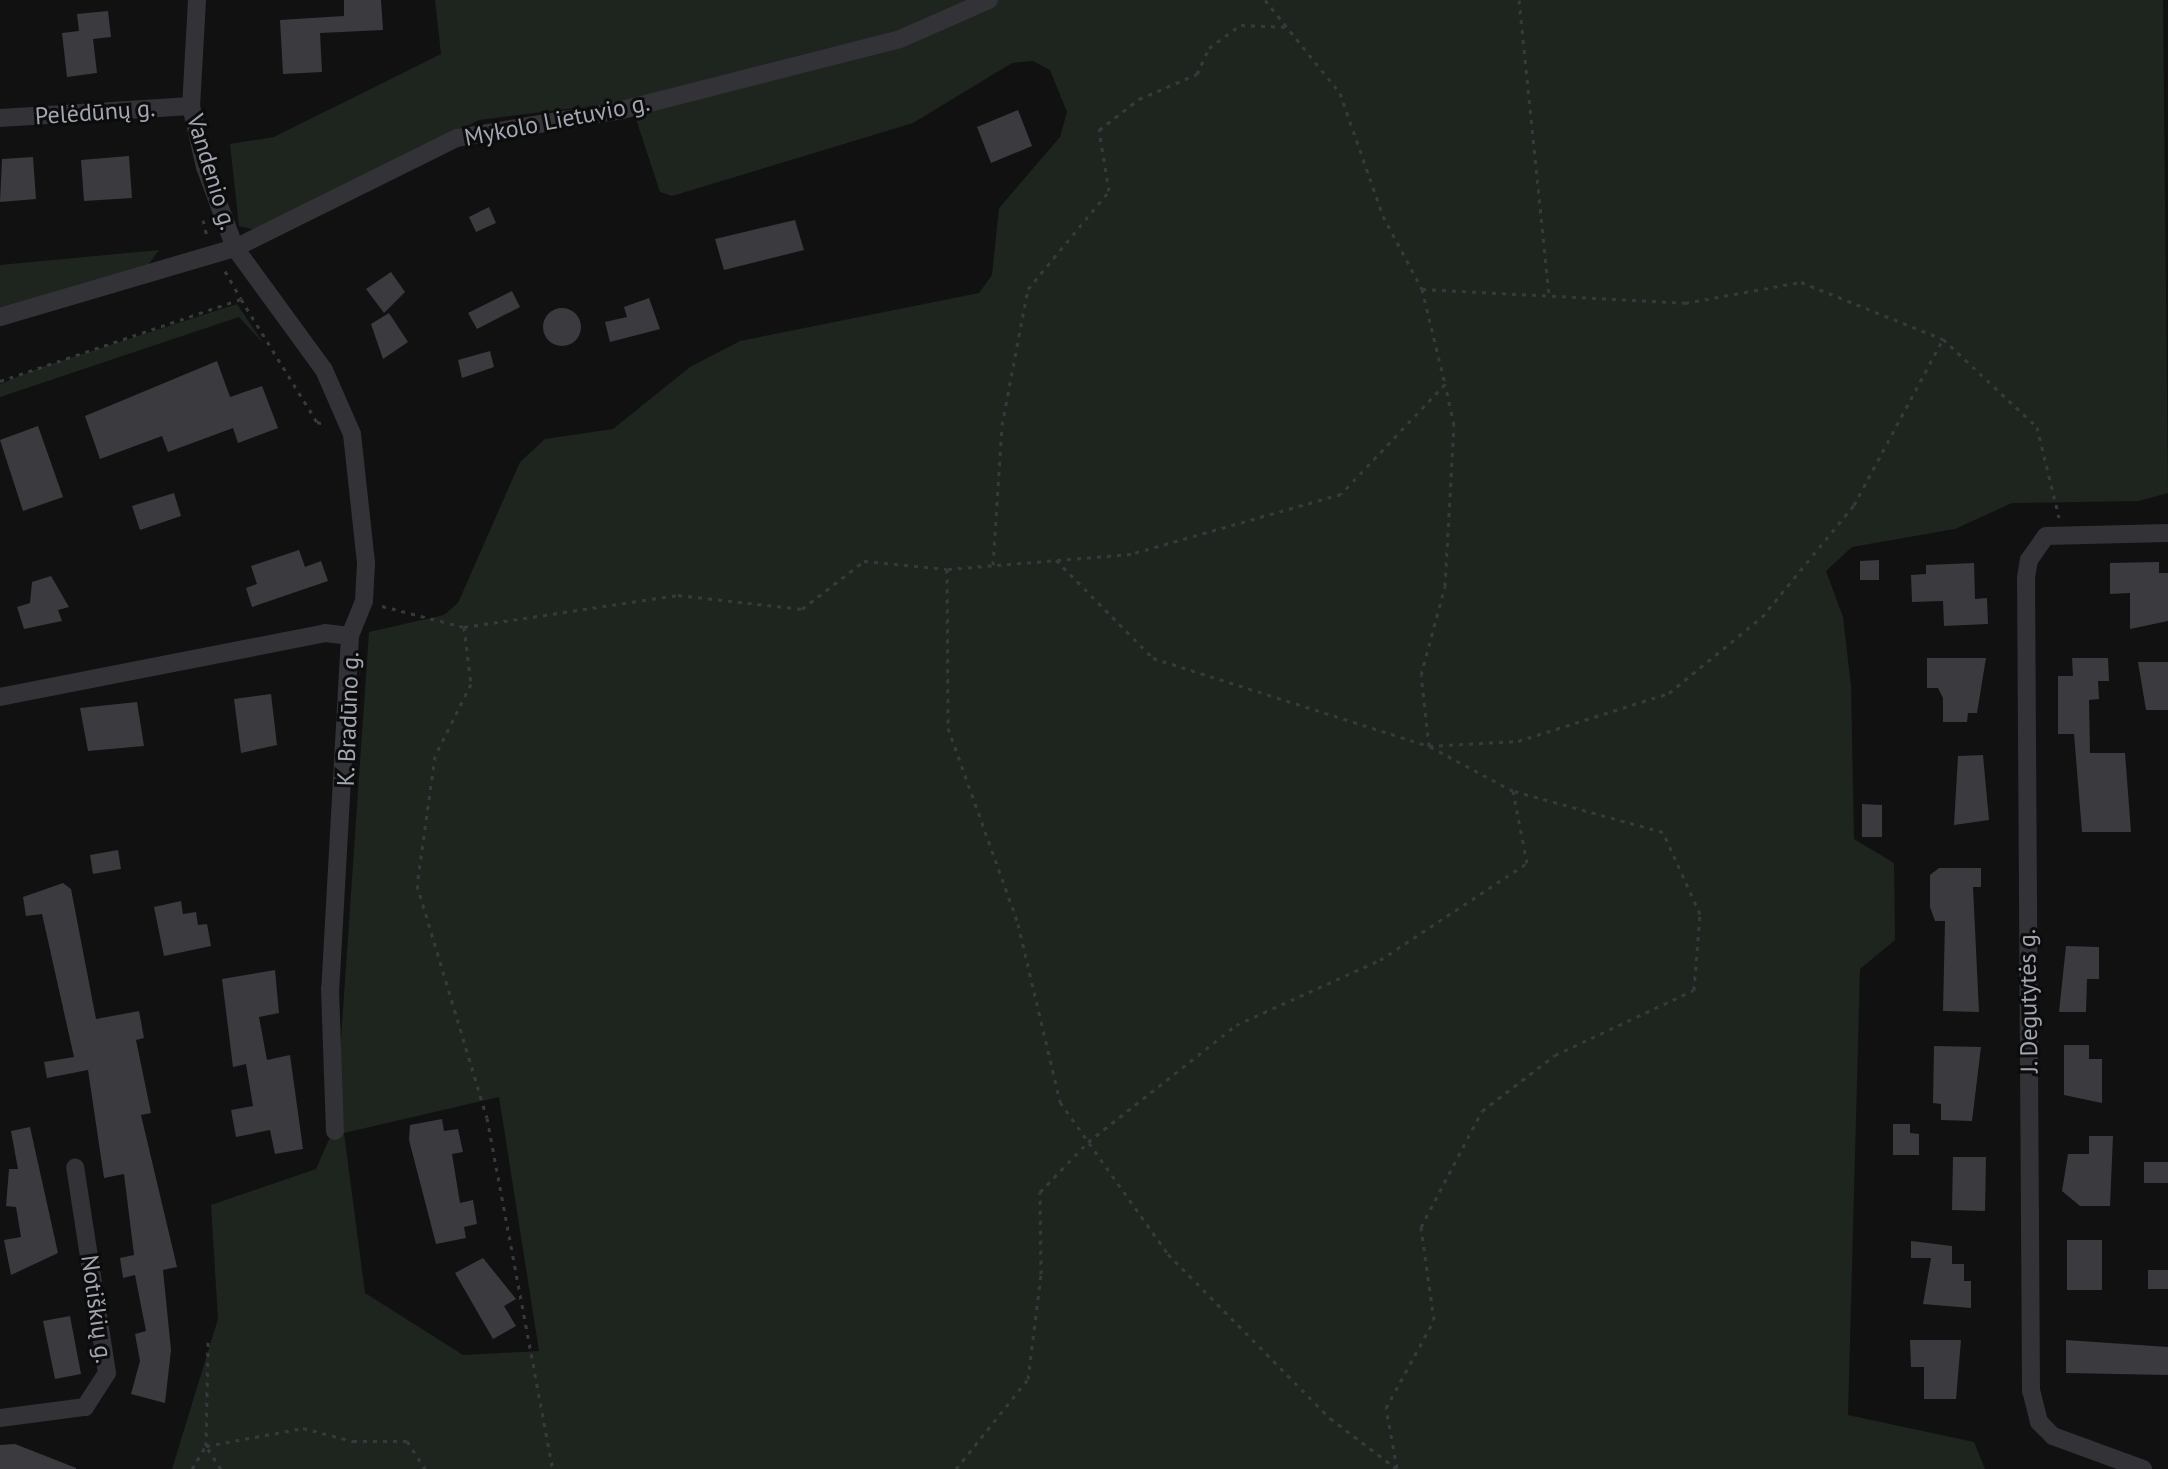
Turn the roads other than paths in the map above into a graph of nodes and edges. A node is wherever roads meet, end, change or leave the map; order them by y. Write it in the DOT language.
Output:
graph roads {
  1 [pos="197,0"];
  2 [pos="989,0"];
  3 [pos="191,106"];
  4 [pos="0,118"];
  5 [pos="235,248"];
  6 [pos="0,317"];
  7 [pos="2168,533"];
  8 [pos="350,636"];
  9 [pos="0,697"];
  10 [pos="335,1131"];
  11 [pos="75,1167"];
  12 [pos="0,1418"];
  13 [pos="2143,1469"];
  1 -- 3 [label="street, Vandenio g."];
  2 -- 5 [label="street, Mykolo Lietuvio g."];
  3 -- 4 [label="street, Pelėdūnų g."];
  3 -- 5 [label="street, Vandenio g."];
  5 -- 6 [label="street, Mykolo Lietuvio g."];
  5 -- 8 [label="street, K. Bradūno g."];
  7 -- 13 [label="street, J. Degutytės g."];
  8 -- 9 [label="street"];
  8 -- 10 [label="street, K. Bradūno g."];
  11 -- 12 [label="street, Notiškių g."];
}
